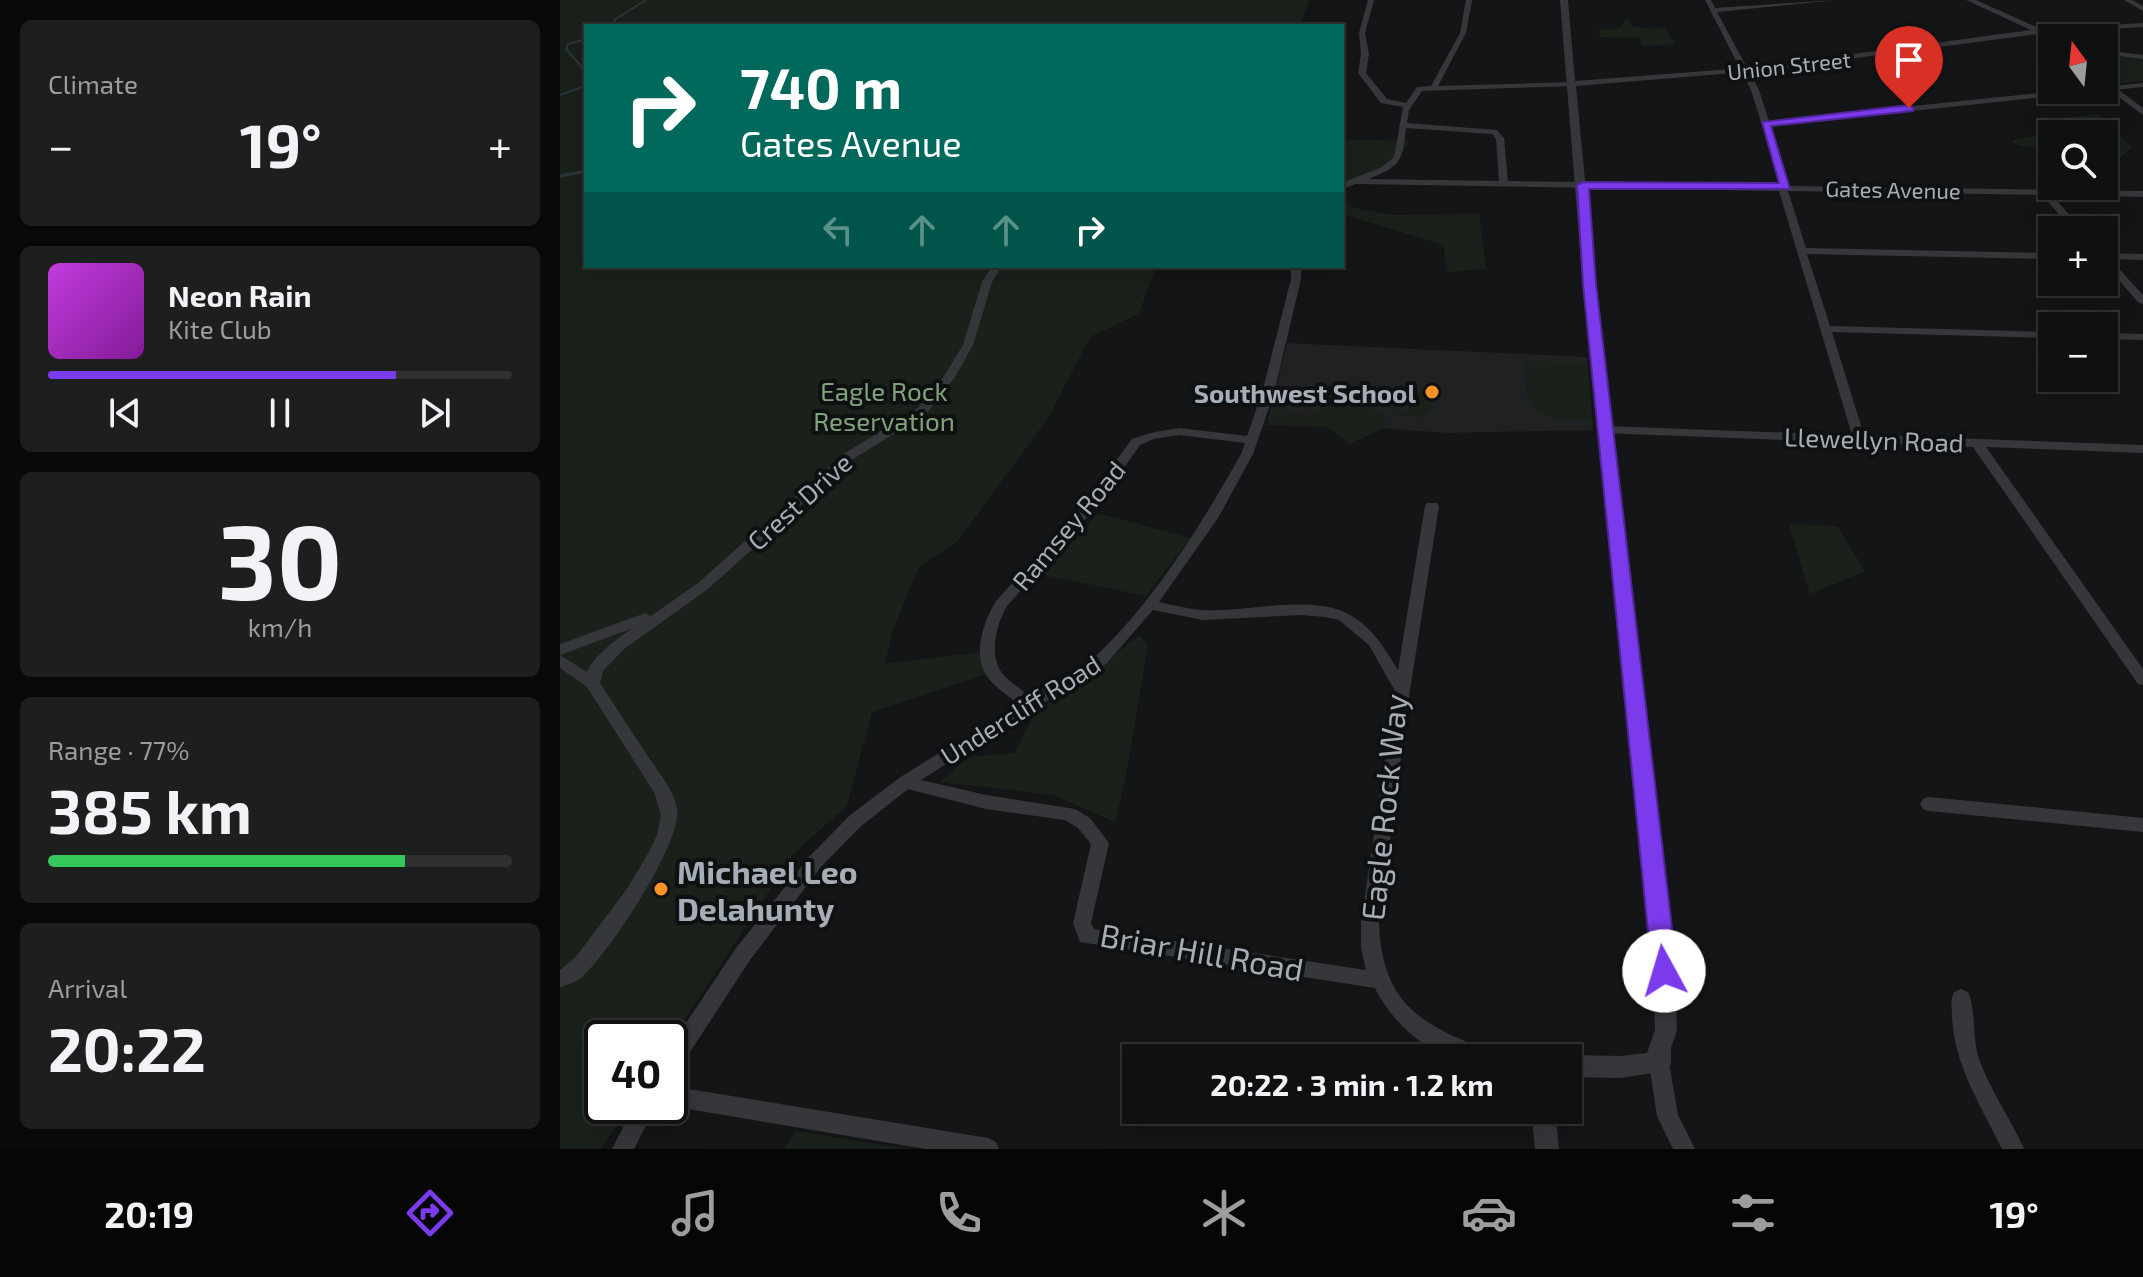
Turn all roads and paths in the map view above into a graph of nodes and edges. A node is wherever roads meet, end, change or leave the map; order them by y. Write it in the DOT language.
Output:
graph roads {
  1 [pos="1371,0"];
  2 [pos="1469,0"];
  3 [pos="1564,0"];
  4 [pos="1708,0"];
  5 [pos="1834,0"];
  6 [pos="1970,0"];
  7 [pos="2127,0"];
  8 [pos="2143,9"];
  9 [pos="1713,10"];
  10 [pos="2141,26"];
  11 [pos="2118,27"];
  12 [pos="2038,30"];
  13 [pos="2038,31"];
  14 [pos="2118,54"];
  15 [pos="2143,57"];
  16 [pos="1744,71"];
  17 [pos="1573,84"];
  18 [pos="2143,85"];
  19 [pos="2118,86"];
  20 [pos="1434,87"];
  21 [pos="2118,94"];
  22 [pos="2038,95"];
  23 [pos="1407,106"];
  24 [pos="2143,112"];
  25 [pos="1765,124"];
  26 [pos="1403,125"];
  27 [pos="1356,181"];
  28 [pos="1504,184"];
  29 [pos="1344,185"];
  30 [pos="1583,185"];
  31 [pos="1784,187"];
  32 [pos="2038,192"];
  33 [pos="2118,193"];
  34 [pos="2143,194"];
  35 [pos="2051,200"];
  36 [pos="2065,216"];
  37 [pos="1803,251"];
  38 [pos="2038,256"];
  39 [pos="2118,257"];
  40 [pos="2143,257"];
  41 [pos="996,268"];
  42 [pos="1296,268"];
  43 [pos="2118,273"];
  44 [pos="2143,301"];
  45 [pos="1827,329"];
  46 [pos="2038,335"];
  47 [pos="2118,336"];
  48 [pos="2143,337"];
  49 [pos="1605,430"];
  50 [pos="1859,439"];
  51 [pos="1252,440"];
  52 [pos="1977,443"];
  53 [pos="2143,449"];
  54 [pos="1432,506"];
  55 [pos="1150,605"];
  56 [pos="664,610"];
  57 [pos="560,650"];
  58 [pos="560,660"];
  59 [pos="2143,680"];
  60 [pos="592,683"];
  61 [pos="1403,691"];
  62 [pos="1030,705"];
  63 [pos="905,782"];
  64 [pos="1929,804"];
  65 [pos="2143,825"];
  66 [pos="560,979"];
  67 [pos="1379,980"];
  68 [pos="1961,998"];
  69 [pos="688,1037"];
  70 [pos="1443,1044"];
  71 [pos="1659,1063"];
  72 [pos="1582,1066"];
  73 [pos="688,1099"];
  74 [pos="636,1124"];
  75 [pos="1544,1124"];
  76 [pos="623,1149"];
  77 [pos="988,1149"];
  78 [pos="1547,1149"];
  79 [pos="1684,1149"];
  80 [pos="2013,1149"];
  1 -- 23 [label="street"];
  2 -- 20 [label="street"];
  3 -- 17 [label="street"];
  4 -- 9 [label="street"];
  5 -- 9 [label="street"];
  6 -- 12 [label="street"];
  7 -- 8 [label="street"];
  9 -- 16 [label="street"];
  10 -- 11 [label="street, Union Street"];
  13 -- 16 [label="street, Union Street"];
  14 -- 15 [label="street"];
  16 -- 17 [label="street, Union Street"];
  16 -- 25 [label="street"];
  17 -- 20 [label="street, Union Street"];
  17 -- 30 [label="street"];
  18 -- 19 [label="street"];
  20 -- 23 [label="street"];
  21 -- 24 [label="street"];
  22 -- 25 [label="street"];
  23 -- 26 [label="street"];
  25 -- 31 [label="street"];
  26 -- 27 [label="street"];
  26 -- 28 [label="street"];
  27 -- 28 [label="street, Gates Avenue"];
  27 -- 29 [label="street"];
  28 -- 30 [label="street, Gates Avenue"];
  30 -- 31 [label="street, Gates Avenue"];
  30 -- 49 [label="street"];
  31 -- 32 [label="street, Gates Avenue"];
  31 -- 37 [label="street"];
  33 -- 34 [label="street, Gates Avenue"];
  35 -- 36 [label="street"];
  37 -- 38 [label="street"];
  37 -- 45 [label="street"];
  39 -- 40 [label="street"];
  41 -- 56 [label="street, Crest Drive"];
  42 -- 51 [label="street, Undercliff Road"];
  43 -- 44 [label="street"];
  45 -- 46 [label="street"];
  45 -- 50 [label="street"];
  47 -- 48 [label="street"];
  49 -- 50 [label="street, Llewellyn Road"];
  49 -- 71 [label="street"];
  50 -- 52 [label="street, Llewellyn Road"];
  51 -- 55 [label="street, Undercliff Road"];
  51 -- 62 [label="street, Ramsey Road"];
  52 -- 53 [label="street, Llewellyn Road"];
  52 -- 59 [label="street"];
  54 -- 61 [label="street"];
  55 -- 61 [label="street, Eagle Rock Way"];
  55 -- 62 [label="street, Undercliff Road"];
  56 -- 57 [label="street, Crest Drive"];
  56 -- 60 [label="street, Crest Drive"];
  58 -- 60 [label="street"];
  60 -- 66 [label="street"];
  61 -- 67 [label="street, Eagle Rock Way"];
  62 -- 63 [label="street, Undercliff Road"];
  63 -- 67 [label="street, Briar Hill Road"];
  63 -- 69 [label="street, Undercliff Road"];
  64 -- 65 [label="street"];
  67 -- 70 [label="street, Eagle Rock Way"];
  68 -- 80 [label="street"];
  71 -- 72 [label="street"];
  71 -- 79 [label="street"];
  73 -- 77 [label="street"];
  74 -- 76 [label="street"];
  75 -- 78 [label="street"];
}
